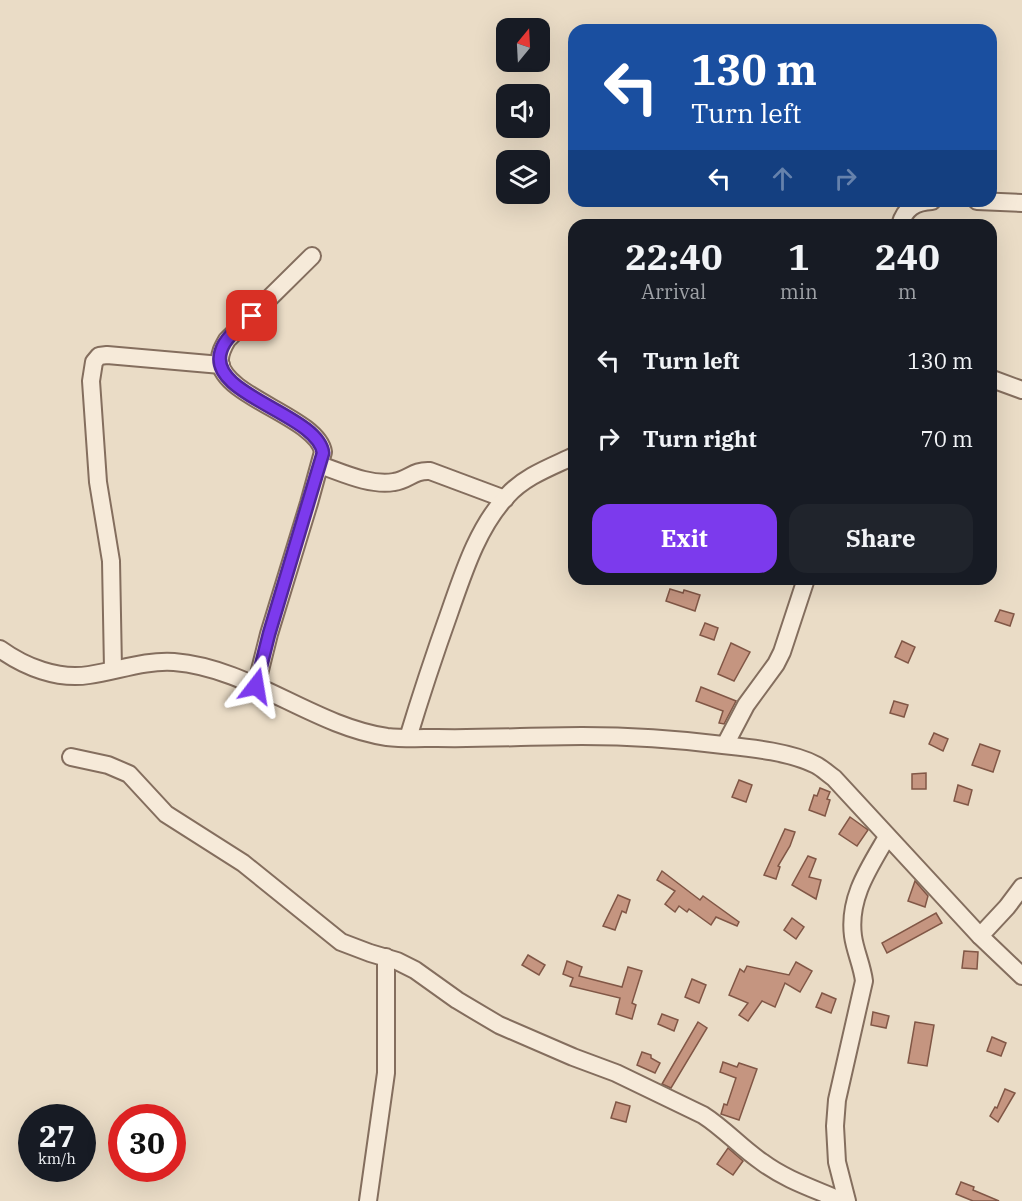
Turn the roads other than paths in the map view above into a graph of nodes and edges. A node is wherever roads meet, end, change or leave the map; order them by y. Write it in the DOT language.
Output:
graph roads {
  1 [pos="997,202"];
  2 [pos="1022,203"];
  3 [pos="911,207"];
  4 [pos="902,219"];
  5 [pos="312,256"];
  6 [pos="221,365"];
  7 [pos="997,382"];
  8 [pos="1022,390"];
  9 [pos="568,459"];
  10 [pos="320,465"];
  11 [pos="505,499"];
  12 [pos="805,585"];
  13 [pos="0,649"];
  14 [pos="113,669"];
  15 [pos="256,686"];
  16 [pos="408,738"];
  17 [pos="725,745"];
  18 [pos="71,757"];
  19 [pos="887,837"];
  20 [pos="1022,887"];
  21 [pos="980,936"];
  22 [pos="386,957"];
  23 [pos="1022,976"];
  24 [pos="368,1201"];
  25 [pos="842,1201"];
  26 [pos="847,1201"];
  1 -- 2 [label="street"];
  3 -- 4 [label="street"];
  5 -- 6 [label="street"];
  6 -- 10 [label="street"];
  6 -- 14 [label="street"];
  7 -- 8 [label="street"];
  9 -- 11 [label="street"];
  10 -- 11 [label="street"];
  10 -- 15 [label="street"];
  11 -- 16 [label="street"];
  12 -- 17 [label="street"];
  13 -- 14 [label="street"];
  14 -- 15 [label="street"];
  15 -- 16 [label="street"];
  16 -- 17 [label="street"];
  17 -- 19 [label="street"];
  18 -- 22 [label="street"];
  19 -- 21 [label="street"];
  19 -- 26 [label="street"];
  20 -- 21 [label="street"];
  21 -- 23 [label="street"];
  22 -- 24 [label="street"];
  22 -- 25 [label="street"];
}
